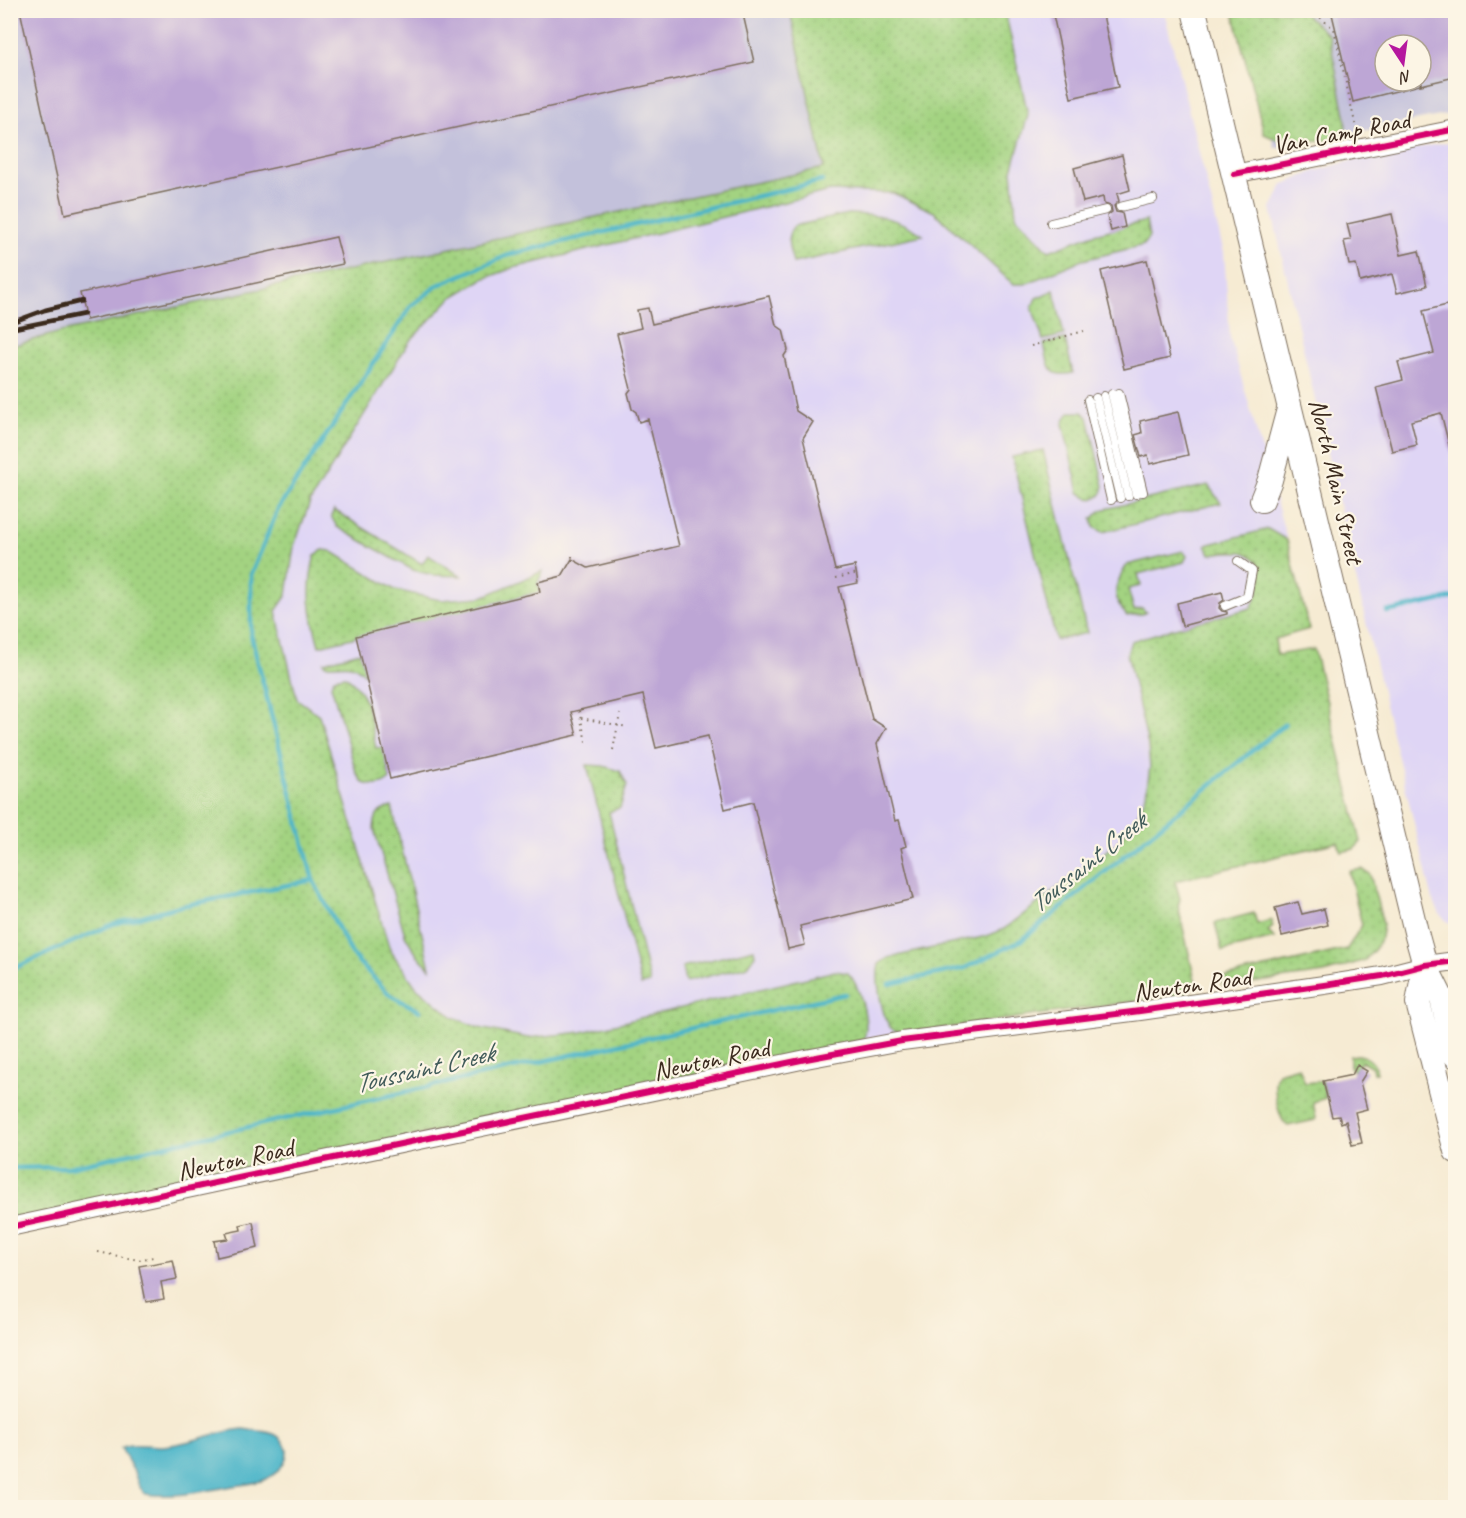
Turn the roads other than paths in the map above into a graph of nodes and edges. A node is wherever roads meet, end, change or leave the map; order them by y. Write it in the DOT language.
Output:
graph roads {
  1 [pos="1194,10"];
  2 [pos="1455,129"];
  3 [pos="1234,174"];
  4 [pos="1153,200"];
  5 [pos="1120,207"];
  6 [pos="1106,210"];
  7 [pos="1051,223"];
  8 [pos="1104,396"];
  9 [pos="1290,407"];
  10 [pos="1115,499"];
  11 [pos="1262,500"];
  12 [pos="1238,561"];
  13 [pos="1225,606"];
  14 [pos="1455,962"];
  15 [pos="1425,965"];
  16 [pos="1455,1056"];
  17 [pos="1455,1151"];
  18 [pos="10,1227"];
  1 -- 3 [label="main road, North Main Street"];
  2 -- 3 [label="street, Van Camp Road"];
  3 -- 9 [label="main road, North Main Street"];
  4 -- 5 [label="lane"];
  6 -- 7 [label="lane"];
  8 -- 8 [label="lane"];
  8 -- 10 [label="lane"];
  9 -- 11 [label="main road"];
  9 -- 15 [label="main road, North Main Street"];
  12 -- 13 [label="lane"];
  14 -- 15 [label="street, Newton Road"];
  15 -- 16 [label="main road"];
  15 -- 17 [label="main road"];
  15 -- 18 [label="street, Newton Road"];
}
